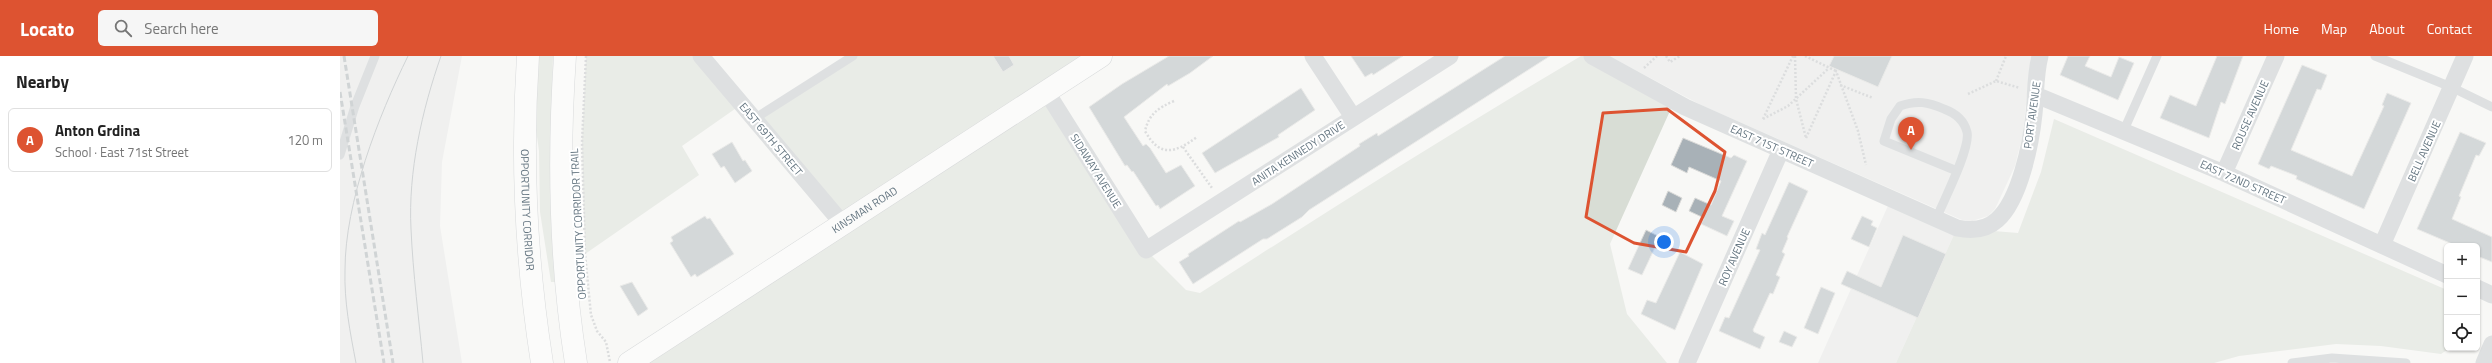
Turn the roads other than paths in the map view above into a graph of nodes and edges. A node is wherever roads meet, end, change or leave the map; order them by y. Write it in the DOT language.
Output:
graph roads {
  1 [pos="375,56"];
  2 [pos="528,56"];
  3 [pos="565,56"];
  4 [pos="701,56"];
  5 [pos="853,56"];
  6 [pos="1101,56"];
  7 [pos="1313,56"];
  8 [pos="1450,56"];
  9 [pos="1592,56"];
  10 [pos="2040,56"];
  11 [pos="2157,56"];
  12 [pos="2276,56"];
  13 [pos="2375,56"];
  14 [pos="2465,56"];
  15 [pos="2451,87"];
  16 [pos="1046,91"];
  17 [pos="2030,91"];
  18 [pos="2492,107"];
  19 [pos="1353,118"];
  20 [pos="754,119"];
  21 [pos="2124,130"];
  22 [pos="1781,150"];
  23 [pos="340,155"];
  24 [pos="1957,171"];
  25 [pos="2224,173"];
  26 [pos="1936,219"];
  27 [pos="842,223"];
  28 [pos="1957,228"];
  29 [pos="2382,245"];
  30 [pos="1146,250"];
  31 [pos="2444,274"];
  32 [pos="2480,289"];
  33 [pos="2492,295"];
  34 [pos="2492,344"];
  35 [pos="542,363"];
  36 [pos="576,363"];
  37 [pos="629,363"];
  38 [pos="1687,363"];
  39 [pos="2292,363"];
  40 [pos="2406,363"];
  41 [pos="2484,363"];
  1 -- 23 [label="lane"];
  2 -- 35 [label="main road, OPPORTUNITY CORRIDOR"];
  3 -- 36 [label="main road"];
  4 -- 20 [label="street, EAST 69TH STREET"];
  5 -- 20 [label="lane"];
  6 -- 16 [label="main road, KINSMAN ROAD"];
  7 -- 19 [label="street"];
  8 -- 19 [label="street, ANITA KENNEDY DRIVE"];
  9 -- 22 [label="street, EAST 71ST STREET"];
  10 -- 17 [label="street, PORT AVENUE"];
  11 -- 21 [label="lane"];
  12 -- 25 [label="street, ROUSE AVENUE"];
  13 -- 15 [label="lane"];
  14 -- 15 [label="street, BELL AVENUE"];
  15 -- 18 [label="lane"];
  15 -- 29 [label="street, BELL AVENUE"];
  16 -- 27 [label="main road, KINSMAN ROAD"];
  16 -- 30 [label="street, SIDAWAY AVENUE"];
  17 -- 21 [label="street, EAST 72ND STREET"];
  17 -- 28 [label="street, PORT AVENUE"];
  19 -- 30 [label="street, ANITA KENNEDY DRIVE"];
  20 -- 27 [label="street, EAST 69TH STREET"];
  21 -- 25 [label="street, EAST 72ND STREET"];
  22 -- 26 [label="street, EAST 71ST STREET"];
  22 -- 38 [label="street, ROY AVENUE"];
  24 -- 24 [label="lane"];
  24 -- 26 [label="lane"];
  25 -- 29 [label="street, EAST 72ND STREET"];
  26 -- 28 [label="street, EAST 71ST STREET"];
  27 -- 37 [label="main road, KINSMAN ROAD"];
  29 -- 31 [label="street, EAST 72ND STREET"];
  32 -- 33 [label="street"];
  34 -- 41 [label="street"];
  39 -- 40 [label="lane"];
}
